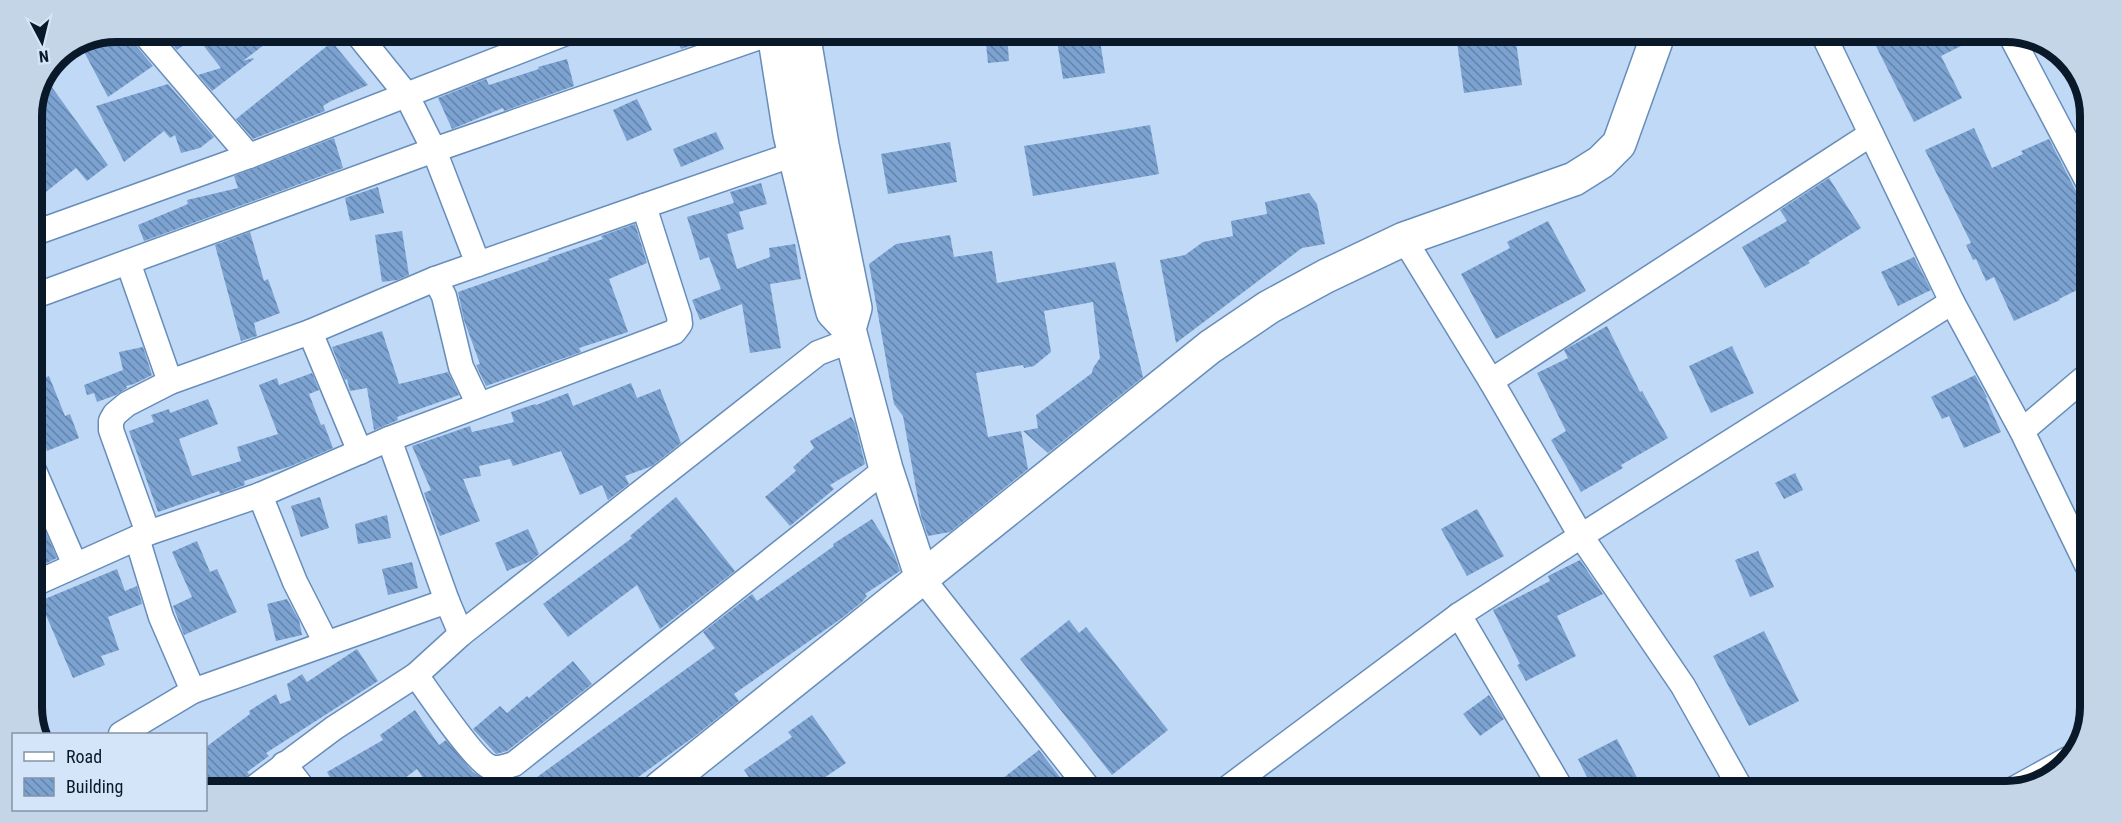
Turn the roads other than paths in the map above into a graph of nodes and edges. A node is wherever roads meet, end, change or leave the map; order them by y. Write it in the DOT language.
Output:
graph roads {
  1 [pos="152,42"];
  2 [pos="364,42"];
  3 [pos="542,42"];
  4 [pos="746,42"];
  5 [pos="775,42"];
  6 [pos="803,42"];
  7 [pos="1655,42"];
  8 [pos="1827,42"];
  9 [pos="2015,43"];
  10 [pos="406,94"];
  11 [pos="1871,134"];
  12 [pos="809,149"];
  13 [pos="434,150"];
  14 [pos="249,156"];
  15 [pos="2080,159"];
  16 [pos="644,206"];
  17 [pos="42,230"];
  18 [pos="1404,239"];
  19 [pos="128,262"];
  20 [pos="478,264"];
  21 [pos="435,279"];
  22 [pos="42,293"];
  23 [pos="1952,302"];
  24 [pos="310,332"];
  25 [pos="851,335"];
  26 [pos="1491,381"];
  27 [pos="170,382"];
  28 [pos="2080,382"];
  29 [pos="479,405"];
  30 [pos="2022,431"];
  31 [pos="388,440"];
  32 [pos="360,452"];
  33 [pos="886,469"];
  34 [pos="42,489"];
  35 [pos="260,495"];
  36 [pos="143,535"];
  37 [pos="1581,536"];
  38 [pos="2080,551"];
  39 [pos="75,565"];
  40 [pos="922,578"];
  41 [pos="42,580"];
  42 [pos="447,601"];
  43 [pos="1459,615"];
  44 [pos="461,634"];
  45 [pos="326,643"];
  46 [pos="416,675"];
  47 [pos="193,691"];
  48 [pos="124,733"];
  49 [pos="284,764"];
  50 [pos="263,781"];
  51 [pos="297,781"];
  52 [pos="669,781"];
  53 [pos="1083,781"];
  54 [pos="1237,781"];
  55 [pos="1557,781"];
  56 [pos="1736,781"];
  1 -- 14 [label="street"];
  2 -- 10 [label="street"];
  3 -- 10 [label="street"];
  4 -- 13 [label="street"];
  5 -- 12 [label="main road"];
  6 -- 12 [label="main road"];
  7 -- 18 [label="main road"];
  8 -- 11 [label="street"];
  9 -- 15 [label="street"];
  10 -- 13 [label="street"];
  10 -- 14 [label="street"];
  11 -- 23 [label="street"];
  11 -- 26 [label="street"];
  12 -- 16 [label="street"];
  12 -- 25 [label="main road"];
  13 -- 19 [label="street"];
  13 -- 20 [label="street"];
  14 -- 17 [label="street"];
  16 -- 20 [label="street"];
  16 -- 29 [label="street"];
  18 -- 26 [label="street"];
  18 -- 40 [label="main road"];
  19 -- 22 [label="street"];
  19 -- 27 [label="street"];
  20 -- 21 [label="street"];
  21 -- 24 [label="street"];
  21 -- 29 [label="street"];
  23 -- 30 [label="street"];
  23 -- 37 [label="street"];
  24 -- 27 [label="street"];
  24 -- 32 [label="street"];
  25 -- 33 [label="main road"];
  25 -- 44 [label="street"];
  26 -- 37 [label="street"];
  27 -- 36 [label="street"];
  28 -- 30 [label="street"];
  29 -- 31 [label="street"];
  30 -- 38 [label="street"];
  31 -- 32 [label="street"];
  31 -- 42 [label="street"];
  32 -- 35 [label="street"];
  33 -- 40 [label="main road"];
  33 -- 46 [label="street"];
  34 -- 39 [label="street"];
  35 -- 36 [label="street"];
  35 -- 45 [label="street"];
  36 -- 39 [label="street"];
  36 -- 47 [label="street"];
  37 -- 43 [label="street"];
  37 -- 56 [label="street"];
  39 -- 41 [label="street"];
  40 -- 52 [label="main road"];
  40 -- 53 [label="street"];
  42 -- 44 [label="street"];
  42 -- 45 [label="street"];
  43 -- 54 [label="street"];
  43 -- 55 [label="street"];
  44 -- 46 [label="street"];
  45 -- 47 [label="street"];
  46 -- 49 [label="street"];
  47 -- 48 [label="street"];
  49 -- 50 [label="street"];
  49 -- 51 [label="street"];
}
